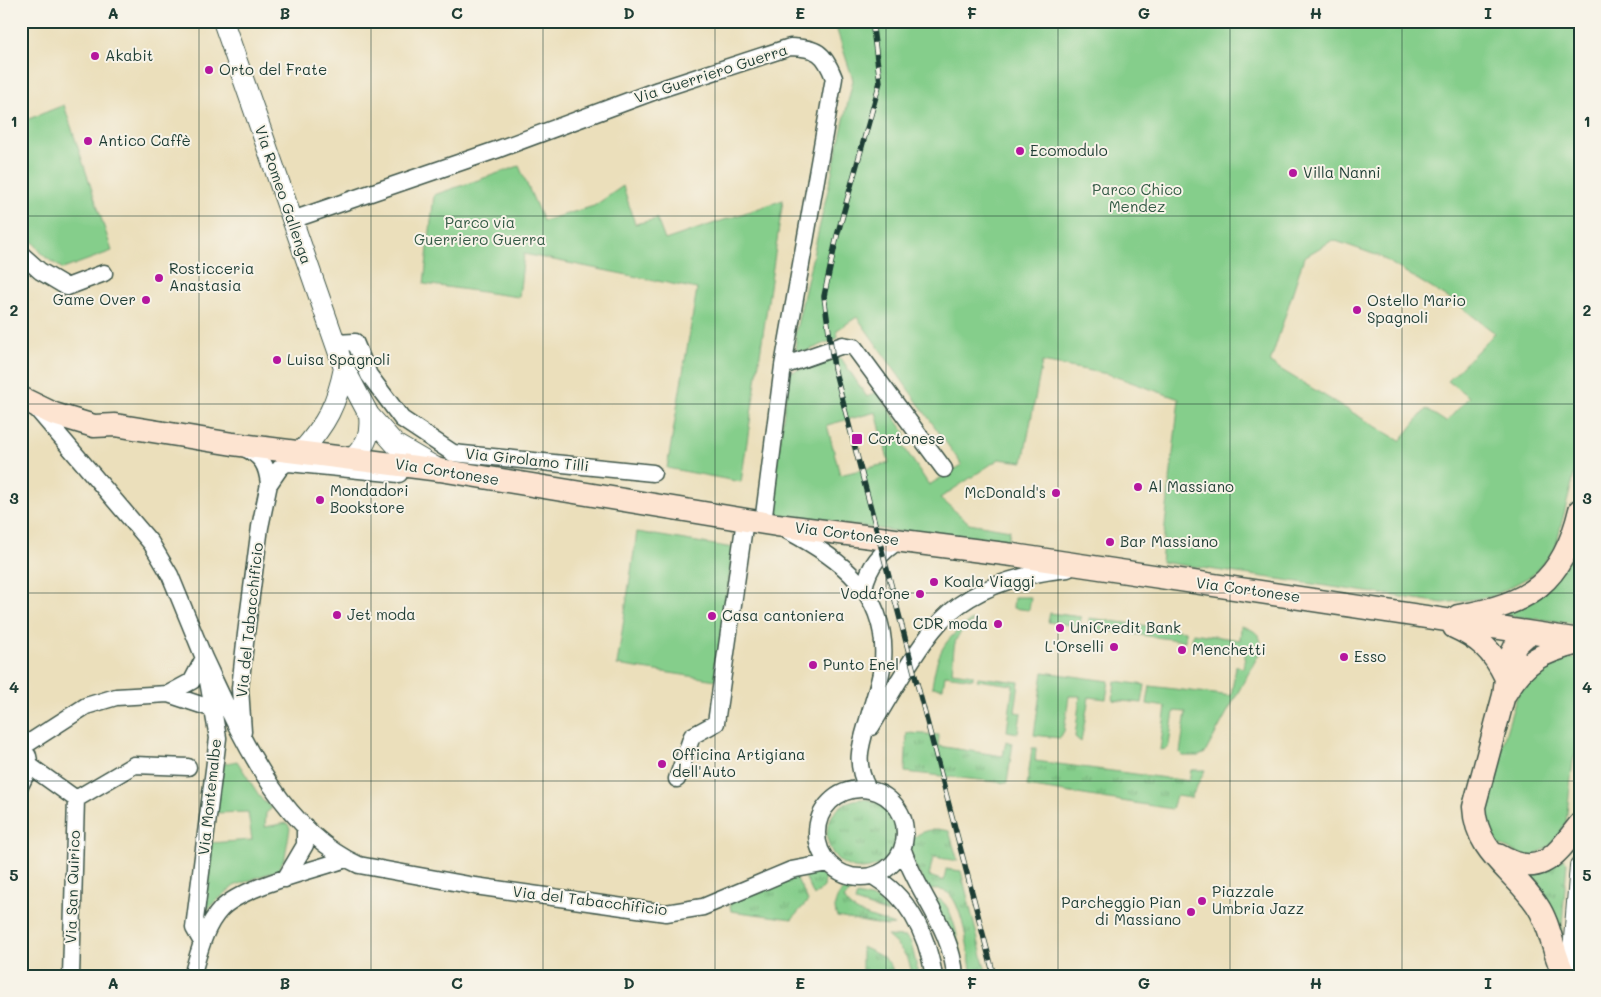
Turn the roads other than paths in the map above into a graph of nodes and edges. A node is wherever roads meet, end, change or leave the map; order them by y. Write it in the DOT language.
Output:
graph roads {
  1 [pos="223,21"];
  2 [pos="292,220"];
  3 [pos="21,254"];
  4 [pos="104,273"];
  5 [pos="335,343"];
  6 [pos="784,366"];
  7 [pos="344,368"];
  8 [pos="21,387"];
  9 [pos="27,402"];
  10 [pos="369,415"];
  11 [pos="115,425"];
  12 [pos="233,444"];
  13 [pos="289,455"];
  14 [pos="353,458"];
  15 [pos="944,469"];
  16 [pos="440,470"];
  17 [pos="653,473"];
  18 [pos="269,484"];
  19 [pos="1580,510"];
  20 [pos="762,523"];
  21 [pos="900,540"];
  22 [pos="1093,566"];
  23 [pos="864,588"];
  24 [pos="1437,619"];
  25 [pos="1529,633"];
  26 [pos="1580,641"];
  27 [pos="204,658"];
  28 [pos="1504,686"];
  29 [pos="168,694"];
  30 [pos="213,709"];
  31 [pos="243,739"];
  32 [pos="861,743"];
  33 [pos="24,745"];
  34 [pos="30,766"];
  35 [pos="188,767"];
  36 [pos="678,779"];
  37 [pos="21,784"];
  38 [pos="868,789"];
  39 [pos="76,799"];
  40 [pos="1580,824"];
  41 [pos="305,826"];
  42 [pos="903,850"];
  43 [pos="1488,850"];
  44 [pos="346,859"];
  45 [pos="828,863"];
  46 [pos="1580,866"];
  47 [pos="873,876"];
  48 [pos="286,879"];
  49 [pos="202,942"];
  50 [pos="70,976"];
  51 [pos="192,976"];
  52 [pos="934,976"];
  53 [pos="956,976"];
  54 [pos="1565,976"];
  55 [pos="1571,976"];
  1 -- 2 [label="street, Via Romeo Gallenga"];
  2 -- 5 [label="street, Via Romeo Gallenga"];
  2 -- 6 [label="street, Via Guerriero Guerra"];
  3 -- 4 [label="street"];
  5 -- 7 [label="street, Via Romeo Gallenga"];
  5 -- 17 [label="street, Via Girolamo Tilli"];
  6 -- 15 [label="street"];
  6 -- 20 [label="street, Via Guerriero Guerra"];
  7 -- 10 [label="street, Via Romeo Gallenga"];
  7 -- 13 [label="street"];
  8 -- 11 [label="main road, Via Cortonese"];
  9 -- 11 [label="main road, Via Cortonese"];
  9 -- 27 [label="street, Via Montemalbe"];
  10 -- 14 [label="street"];
  10 -- 16 [label="street, Via Romeo Gallenga"];
  11 -- 12 [label="main road, Via Cortonese"];
  12 -- 13 [label="main road, Via Cortonese"];
  12 -- 18 [label="street, Via del Tabacchificio"];
  13 -- 14 [label="main road, Via Cortonese"];
  13 -- 16 [label="street"];
  13 -- 18 [label="street"];
  14 -- 16 [label="main road, Via Cortonese"];
  16 -- 20 [label="main road, Via Cortonese"];
  18 -- 31 [label="street, Via del Tabacchificio"];
  19 -- 24 [label="main road"];
  20 -- 21 [label="main road, Via Cortonese"];
  20 -- 23 [label="street"];
  20 -- 36 [label="street, Via Guerriero Guerra"];
  21 -- 22 [label="main road, Via Cortonese"];
  21 -- 23 [label="street"];
  22 -- 24 [label="main road, Via Cortonese"];
  22 -- 32 [label="street"];
  23 -- 32 [label="street"];
  24 -- 25 [label="main road, Via Cortonese"];
  24 -- 28 [label="main road"];
  25 -- 26 [label="main road, Via Cortonese"];
  25 -- 28 [label="main road"];
  26 -- 28 [label="main road"];
  27 -- 29 [label="street"];
  27 -- 30 [label="street, Via Montemalbe"];
  27 -- 31 [label="street"];
  28 -- 43 [label="main road"];
  29 -- 30 [label="street"];
  29 -- 33 [label="street"];
  30 -- 49 [label="street, Via Montemalbe"];
  31 -- 41 [label="street, Via del Tabacchificio"];
  32 -- 38 [label="street"];
  33 -- 34 [label="street"];
  34 -- 37 [label="street"];
  34 -- 39 [label="street"];
  35 -- 39 [label="street"];
  38 -- 42 [label="street"];
  38 -- 45 [label="street"];
  39 -- 50 [label="street, Via San Quirico"];
  40 -- 43 [label="main road"];
  41 -- 44 [label="street, Via del Tabacchificio"];
  41 -- 48 [label="street"];
  42 -- 47 [label="street"];
  42 -- 53 [label="street"];
  43 -- 54 [label="main road"];
  44 -- 45 [label="street, Via del Tabacchificio"];
  44 -- 48 [label="street"];
  45 -- 47 [label="street"];
  46 -- 55 [label="street"];
  47 -- 52 [label="street"];
  48 -- 49 [label="street"];
  49 -- 51 [label="street"];
}
